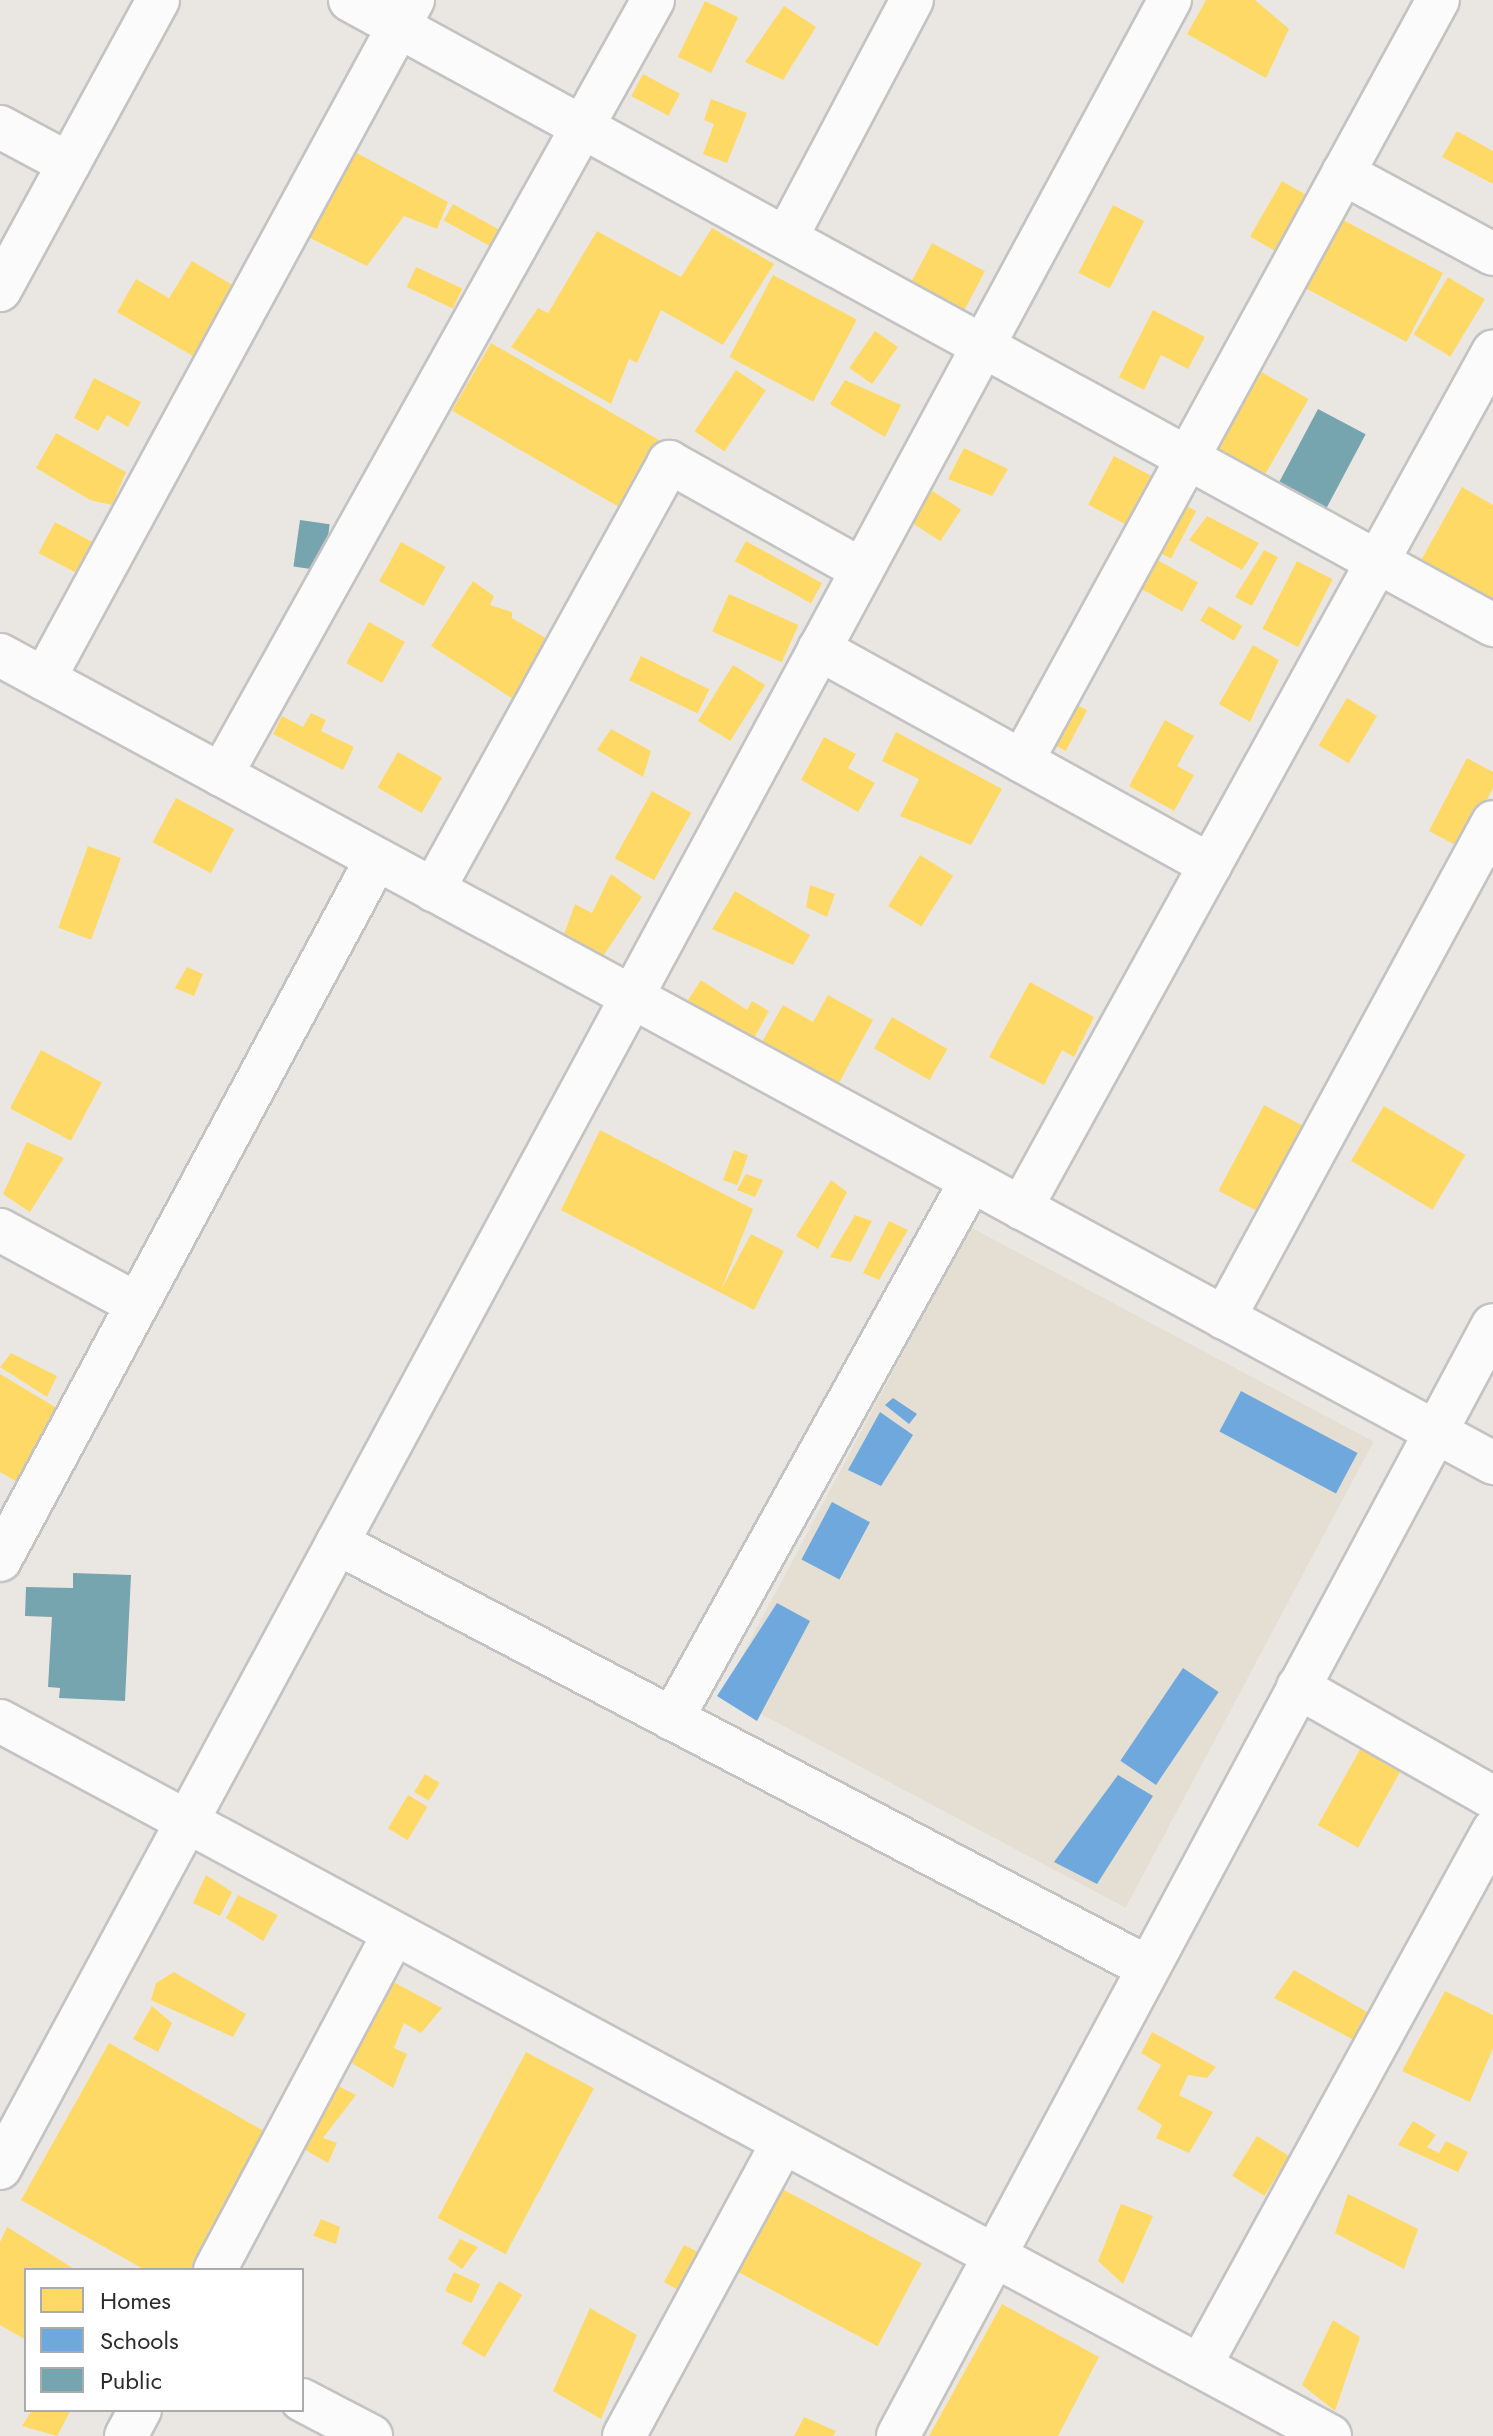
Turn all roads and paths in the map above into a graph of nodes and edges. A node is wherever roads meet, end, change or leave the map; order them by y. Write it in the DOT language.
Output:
graph roads {
  1 [pos="158,0"];
  2 [pos="350,0"];
  3 [pos="653,0"];
  4 [pos="912,0"];
  5 [pos="1170,0"];
  6 [pos="1438,0"];
  7 [pos="406,13"];
  8 [pos="0,127"];
  9 [pos="582,127"];
  10 [pos="69,164"];
  11 [pos="1343,173"];
  12 [pos="786,238"];
  13 [pos="1493,254"];
  14 [pos="0,290"];
  15 [pos="983,346"];
  16 [pos="1493,352"];
  17 [pos="1188,458"];
  18 [pos="1377,562"];
  19 [pos="862,570"];
  20 [pos="1493,625"];
  21 [pos="819,649"];
  22 [pos="0,655"];
  23 [pos="44,679"];
  24 [pos="1022,761"];
  25 [pos="221,775"];
  26 [pos="1493,822"];
  27 [pos="376,860"];
  28 [pos="1210,865"];
  29 [pos="433,890"];
  30 [pos="631,998"];
  31 [pos="971,1181"];
  32 [pos="1021,1208"];
  33 [pos="0,1230"];
  34 [pos="137,1304"];
  35 [pos="1224,1318"];
  36 [pos="1493,1325"];
  37 [pos="1436,1432"];
  38 [pos="1493,1463"];
  39 [pos="337,1543"];
  40 [pos="0,1560"];
  41 [pos="1298,1687"];
  42 [pos="672,1719"];
  43 [pos="0,1721"];
  44 [pos="1493,1798"];
  45 [pos="186,1823"];
  46 [pos="1493,1831"];
  47 [pos="394,1934"];
  48 [pos="1147,1967"];
  49 [pos="783,2142"];
  50 [pos="0,2168"];
  51 [pos="992,2254"];
  52 [pos="216,2268"];
  53 [pos="1200,2366"];
  54 [pos="304,2401"];
  55 [pos="139,2412"];
  56 [pos="126,2436"];
  57 [pos="371,2436"];
  58 [pos="624,2436"];
  59 [pos="898,2436"];
  60 [pos="1330,2436"];
  1 -- 10 [label="street"];
  2 -- 7 [label="street"];
  3 -- 9 [label="street"];
  4 -- 12 [label="street"];
  5 -- 15 [label="street"];
  6 -- 11 [label="street"];
  7 -- 9 [label="street"];
  7 -- 23 [label="street"];
  8 -- 10 [label="street"];
  9 -- 12 [label="street"];
  9 -- 25 [label="street"];
  10 -- 14 [label="street"];
  11 -- 13 [label="street"];
  11 -- 17 [label="street"];
  12 -- 15 [label="street"];
  15 -- 17 [label="street"];
  15 -- 19 [label="street"];
  16 -- 18 [label="street"];
  17 -- 18 [label="street"];
  17 -- 24 [label="street"];
  18 -- 20 [label="street"];
  18 -- 28 [label="street"];
  19 -- 21 [label="street"];
  19 -- 29 [label="street"];
  21 -- 24 [label="street"];
  21 -- 30 [label="street"];
  22 -- 23 [label="street"];
  23 -- 25 [label="street"];
  24 -- 28 [label="street"];
  25 -- 27 [label="street"];
  26 -- 35 [label="street"];
  27 -- 29 [label="street"];
  27 -- 34 [label="street"];
  28 -- 32 [label="street"];
  29 -- 30 [label="street"];
  30 -- 31 [label="street"];
  30 -- 39 [label="street"];
  31 -- 32 [label="street"];
  31 -- 42 [label="street"];
  32 -- 35 [label="street"];
  33 -- 34 [label="street"];
  34 -- 40 [label="street"];
  35 -- 37 [label="street"];
  36 -- 37 [label="street"];
  37 -- 38 [label="street"];
  37 -- 41 [label="street"];
  39 -- 42 [label="street"];
  39 -- 45 [label="street"];
  41 -- 44 [label="street"];
  41 -- 48 [label="street"];
  42 -- 48 [label="street"];
  43 -- 45 [label="street"];
  45 -- 47 [label="street"];
  45 -- 50 [label="street"];
  46 -- 53 [label="street"];
  47 -- 49 [label="street"];
  47 -- 52 [label="street"];
  48 -- 51 [label="street"];
  49 -- 51 [label="street"];
  49 -- 58 [label="street"];
  51 -- 53 [label="street"];
  51 -- 59 [label="street"];
  53 -- 60 [label="street"];
  54 -- 57 [label="street"];
  55 -- 56 [label="street"];
}
